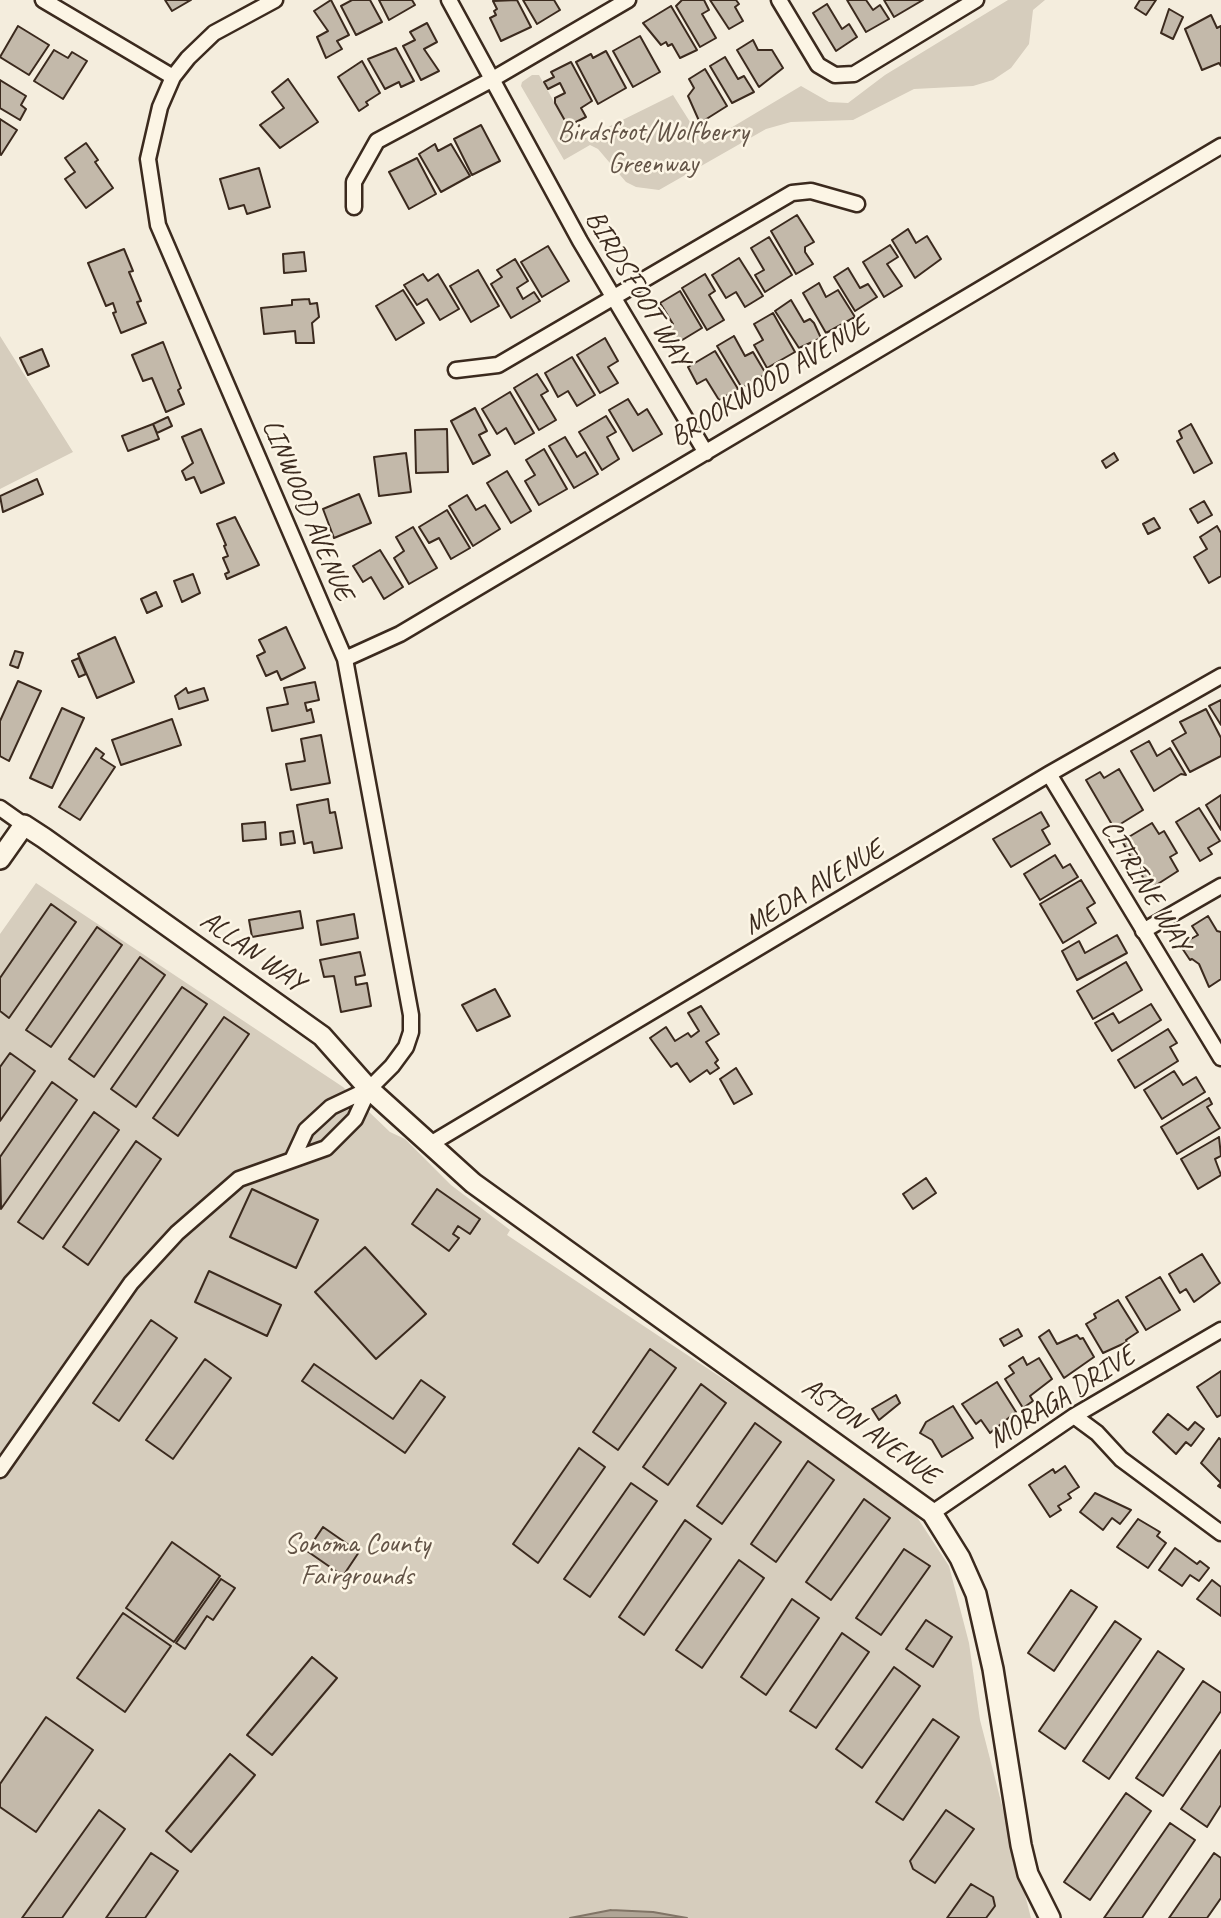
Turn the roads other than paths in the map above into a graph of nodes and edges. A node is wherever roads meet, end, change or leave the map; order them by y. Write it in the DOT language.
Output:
graph roads {
  1 [pos="43,0"];
  2 [pos="275,0"];
  3 [pos="449,0"];
  4 [pos="628,0"];
  5 [pos="779,0"];
  6 [pos="976,0"];
  7 [pos="173,77"];
  8 [pos="491,80"];
  9 [pos="1221,146"];
  10 [pos="857,204"];
  11 [pos="354,207"];
  12 [pos="613,297"];
  13 [pos="456,370"];
  14 [pos="706,453"];
  15 [pos="345,659"];
  16 [pos="1221,676"];
  17 [pos="1049,774"];
  18 [pos="0,808"];
  19 [pos="24,825"];
  20 [pos="0,859"];
  21 [pos="1221,886"];
  22 [pos="1143,931"];
  23 [pos="1221,1058"];
  24 [pos="369,1088"];
  25 [pos="432,1143"];
  26 [pos="293,1158"];
  27 [pos="1221,1330"];
  28 [pos="1074,1416"];
  29 [pos="0,1471"];
  30 [pos="932,1513"];
  31 [pos="1221,1533"];
  32 [pos="1050,1918"];
  1 -- 7 [label="street"];
  2 -- 7 [label="street, LINWOOD AVENUE"];
  3 -- 8 [label="street, BIRDSFOOT WAY"];
  4 -- 8 [label="street"];
  5 -- 6 [label="street"];
  7 -- 15 [label="street, LINWOOD AVENUE"];
  8 -- 11 [label="street"];
  8 -- 12 [label="street, BIRDSFOOT WAY"];
  9 -- 14 [label="street, BROOKWOOD AVENUE"];
  10 -- 12 [label="street"];
  12 -- 13 [label="street"];
  12 -- 14 [label="street, BIRDSFOOT WAY"];
  14 -- 15 [label="street, BROOKWOOD AVENUE"];
  15 -- 24 [label="street, LINWOOD AVENUE"];
  16 -- 17 [label="street, MEDA AVENUE"];
  17 -- 22 [label="street, CITRINE WAY"];
  17 -- 25 [label="street, MEDA AVENUE"];
  18 -- 19 [label="street"];
  19 -- 20 [label="street"];
  19 -- 24 [label="street, ALLAN WAY"];
  21 -- 22 [label="street"];
  22 -- 23 [label="street, CITRINE WAY"];
  24 -- 25 [label="street, ALLAN WAY"];
  24 -- 26 [label="street, LINWOOD AVENUE"];
  24 -- 26 [label="street, LINWOOD AVENUE"];
  25 -- 30 [label="street, ASTON AVENUE"];
  26 -- 29 [label="street, LINWOOD AVENUE"];
  27 -- 28 [label="street, MORAGA DRIVE"];
  28 -- 30 [label="street, MORAGA DRIVE"];
  28 -- 31 [label="street"];
  30 -- 32 [label="street, ASTON AVENUE"];
}
